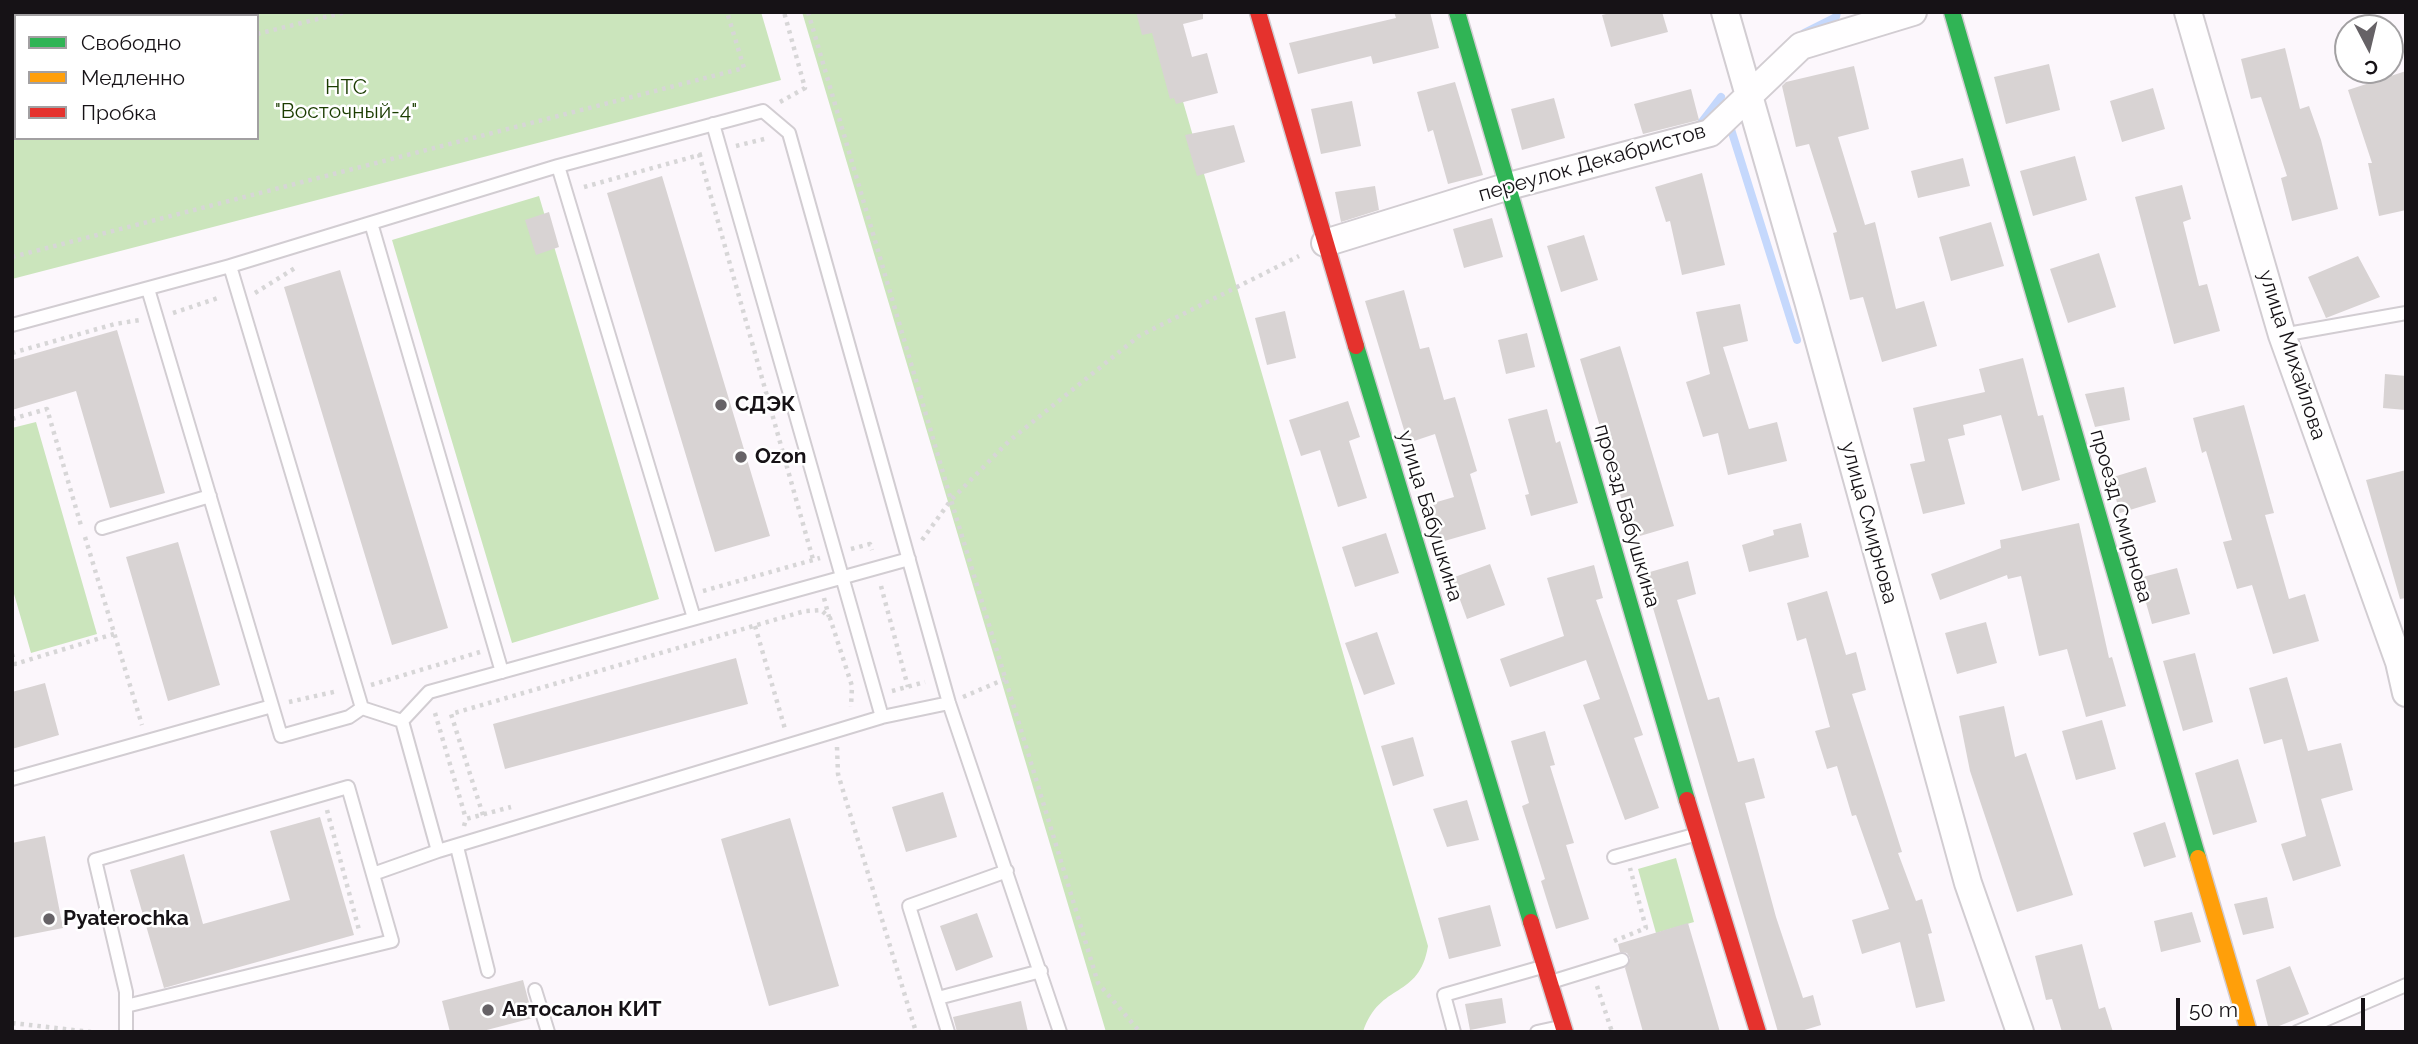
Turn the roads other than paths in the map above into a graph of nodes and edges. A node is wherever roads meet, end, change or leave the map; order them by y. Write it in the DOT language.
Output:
graph roads {
  1 [pos="1258,12"];
  2 [pos="1457,12"];
  3 [pos="1725,12"];
  4 [pos="1913,12"];
  5 [pos="1952,12"];
  6 [pos="2188,12"];
  7 [pos="1749,95"];
  8 [pos="713,124"];
  9 [pos="558,166"];
  10 [pos="1509,186"];
  11 [pos="371,223"];
  12 [pos="1325,243"];
  13 [pos="230,266"];
  14 [pos="148,289"];
  15 [pos="2406,313"];
  16 [pos="12,325"];
  17 [pos="2282,335"];
  18 [pos="210,496"];
  19 [pos="100,534"];
  20 [pos="909,559"];
  21 [pos="843,576"];
  22 [pos="694,618"];
  23 [pos="502,672"];
  24 [pos="2406,694"];
  25 [pos="949,703"];
  26 [pos="272,706"];
  27 [pos="362,708"];
  28 [pos="882,717"];
  29 [pos="401,721"];
  30 [pos="12,779"];
  31 [pos="1697,834"];
  32 [pos="457,847"];
  33 [pos="438,851"];
  34 [pos="1614,857"];
  35 [pos="1007,871"];
  36 [pos="373,873"];
  37 [pos="1622,960"];
  38 [pos="488,971"];
  39 [pos="1041,971"];
  40 [pos="1548,974"];
  41 [pos="2406,985"];
  42 [pos="535,990"];
  43 [pos="938,998"];
  44 [pos="126,1006"];
  45 [pos="1564,1029"];
  46 [pos="126,1032"];
  47 [pos="548,1032"];
  48 [pos="948,1032"];
  49 [pos="1059,1032"];
  50 [pos="1454,1032"];
  51 [pos="1537,1032"];
  52 [pos="1758,1032"];
  53 [pos="2020,1032"];
  54 [pos="2249,1032"];
  55 [pos="2297,1032"];
  1 -- 12 [label="street, улица Бабушкина"];
  2 -- 10 [label="street, проезд Бабушкина"];
  3 -- 7 [label="street, улица Смирнова"];
  4 -- 7 [label="street, переулок Декабристов"];
  5 -- 54 [label="street, проезд Смирнова"];
  6 -- 17 [label="street, улица Михайлова"];
  7 -- 10 [label="street, переулок Декабристов"];
  7 -- 53 [label="street, улица Смирнова"];
  8 -- 9 [label="lane"];
  8 -- 20 [label="lane"];
  8 -- 21 [label="lane"];
  9 -- 11 [label="lane"];
  9 -- 22 [label="lane"];
  10 -- 12 [label="street, переулок Декабристов"];
  10 -- 31 [label="street, проезд Бабушкина"];
  11 -- 13 [label="lane"];
  11 -- 23 [label="lane"];
  12 -- 40 [label="street, улица Бабушкина"];
  13 -- 14 [label="lane"];
  13 -- 27 [label="lane"];
  14 -- 16 [label="lane"];
  14 -- 18 [label="lane"];
  15 -- 17 [label="lane"];
  17 -- 24 [label="street, улица Михайлова"];
  18 -- 19 [label="lane"];
  18 -- 26 [label="lane"];
  20 -- 21 [label="lane"];
  20 -- 25 [label="lane"];
  21 -- 22 [label="lane"];
  21 -- 28 [label="lane"];
  22 -- 23 [label="lane"];
  23 -- 29 [label="lane"];
  25 -- 28 [label="lane"];
  25 -- 35 [label="lane"];
  26 -- 27 [label="lane"];
  26 -- 30 [label="lane"];
  27 -- 29 [label="lane"];
  28 -- 32 [label="lane"];
  29 -- 33 [label="lane"];
  31 -- 34 [label="lane"];
  31 -- 52 [label="street, проезд Бабушкина"];
  32 -- 33 [label="lane"];
  32 -- 38 [label="lane"];
  33 -- 36 [label="lane"];
  35 -- 39 [label="lane"];
  35 -- 43 [label="lane"];
  36 -- 44 [label="lane"];
  36 -- 44 [label="lane"];
  37 -- 40 [label="lane"];
  39 -- 43 [label="lane"];
  39 -- 49 [label="lane"];
  40 -- 45 [label="street, улица Бабушкина"];
  40 -- 50 [label="lane"];
  41 -- 55 [label="lane"];
  42 -- 47 [label="lane"];
  43 -- 48 [label="lane"];
  44 -- 46 [label="lane"];
  45 -- 51 [label="lane"];
}
